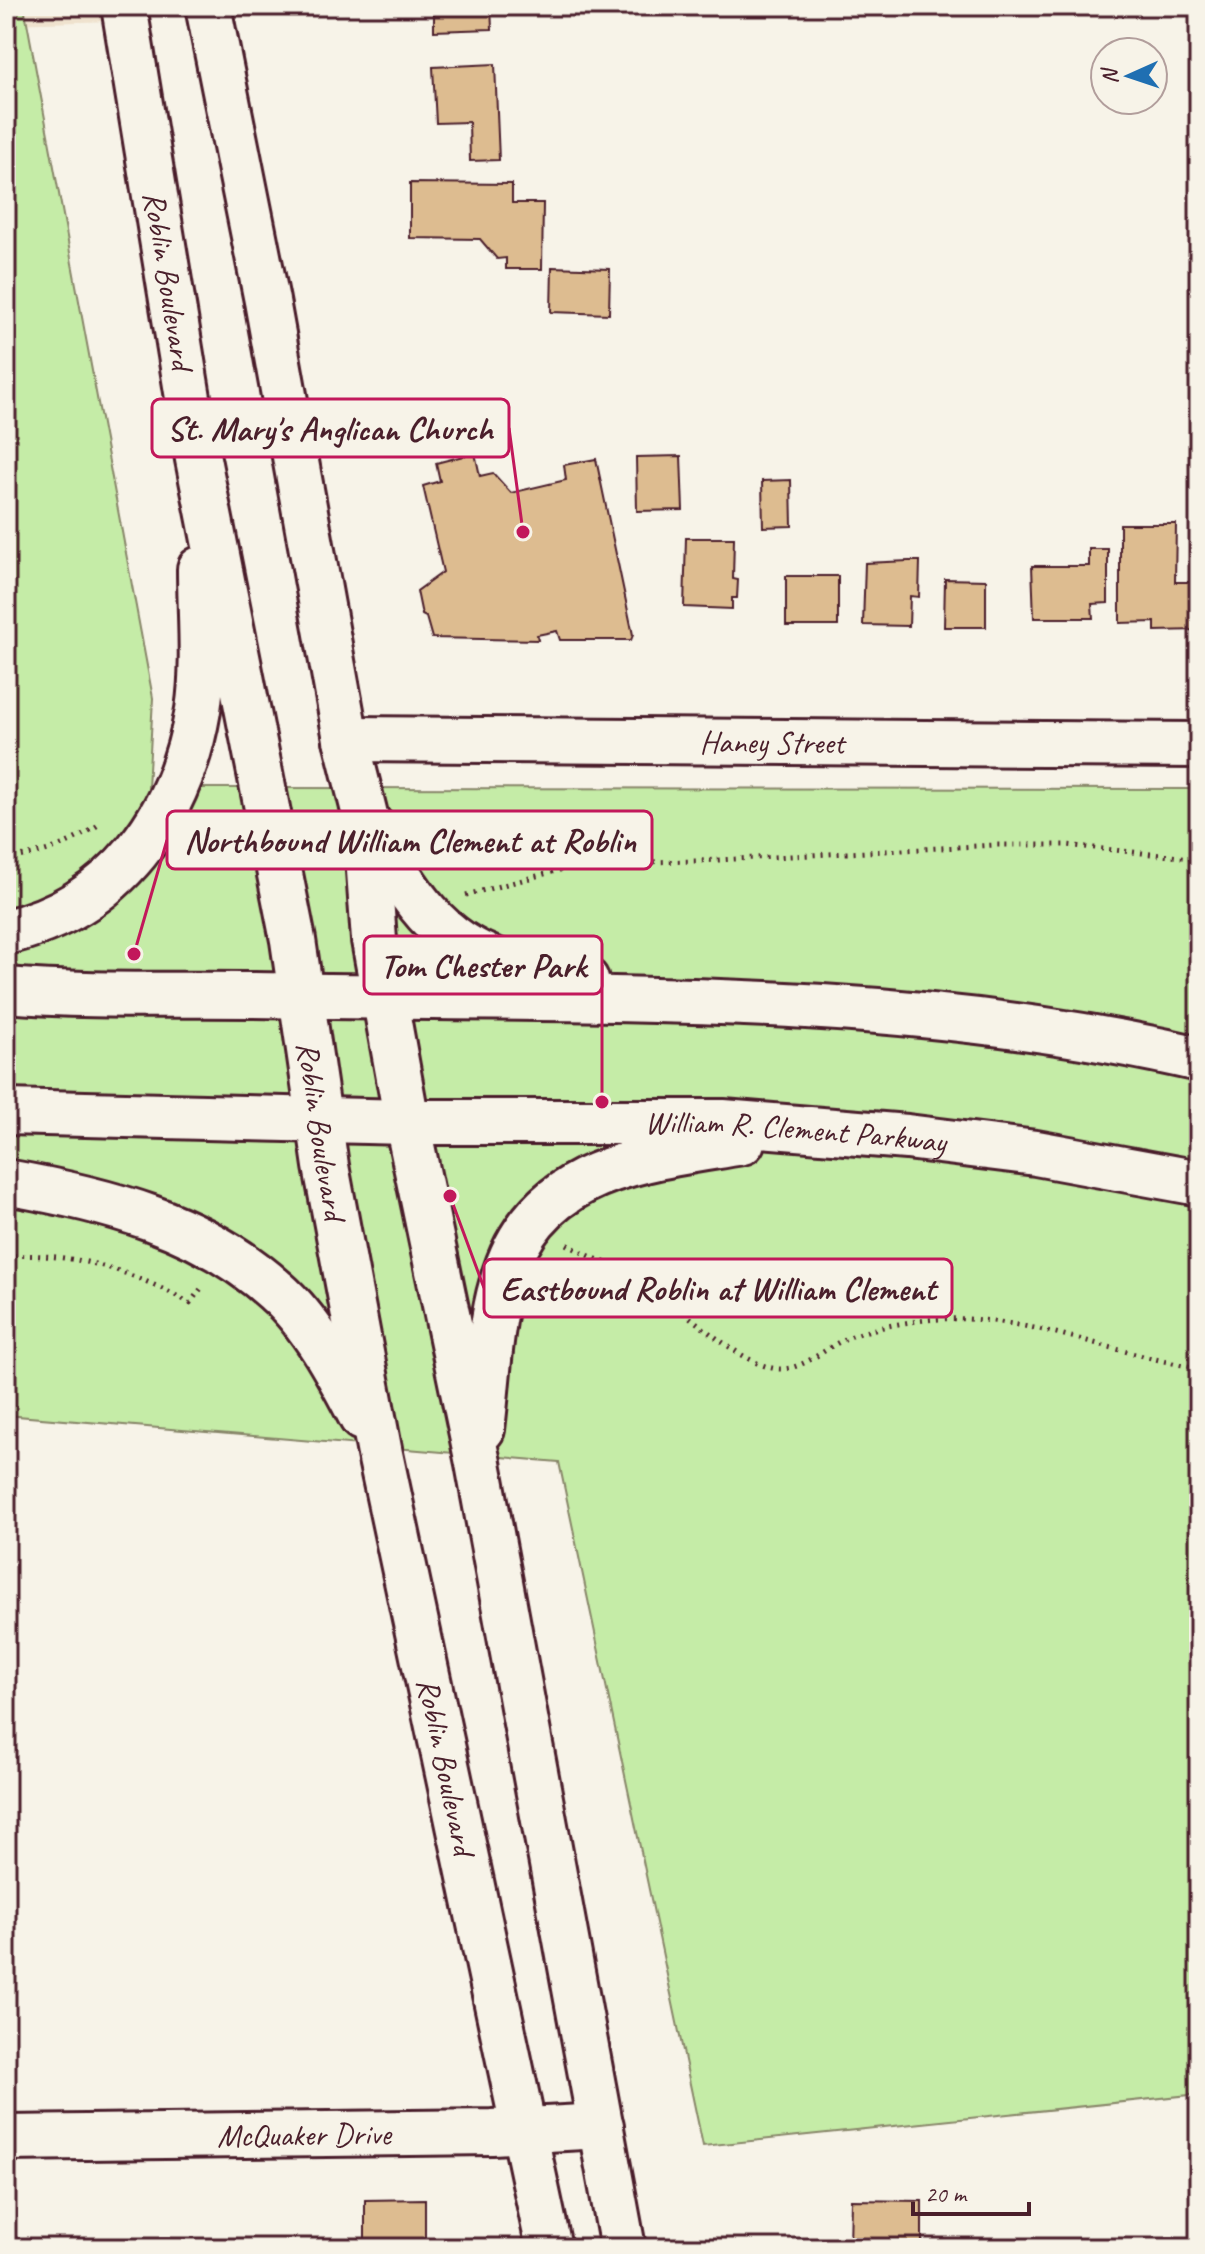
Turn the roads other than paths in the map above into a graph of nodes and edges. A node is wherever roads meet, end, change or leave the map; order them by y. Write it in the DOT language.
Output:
graph roads {
  1 [pos="124,6"];
  2 [pos="208,6"];
  3 [pos="198,459"];
  4 [pos="346,739"];
  5 [pos="1199,745"];
  6 [pos="365,815"];
  7 [pos="6,932"];
  8 [pos="6,990"];
  9 [pos="300,996"];
  10 [pos="384,999"];
  11 [pos="670,999"];
  12 [pos="1199,1059"];
  13 [pos="6,1112"];
  14 [pos="318,1120"];
  15 [pos="407,1122"];
  16 [pos="811,1129"];
  17 [pos="6,1182"];
  18 [pos="1199,1183"];
  19 [pos="380,1454"];
  20 [pos="478,1463"];
  21 [pos="601,2126"];
  22 [pos="526,2130"];
  23 [pos="6,2138"];
  24 [pos="549,2248"];
  25 [pos="623,2248"];
  1 -- 3 [label="main road, Roblin Boulevard"];
  2 -- 4 [label="main road"];
  3 -- 7 [label="main road"];
  3 -- 9 [label="main road, Roblin Boulevard"];
  4 -- 5 [label="main road, Haney Street"];
  4 -- 6 [label="main road"];
  6 -- 10 [label="main road"];
  6 -- 11 [label="main road"];
  8 -- 9 [label="main road"];
  9 -- 10 [label="main road"];
  9 -- 14 [label="main road, Roblin Boulevard"];
  10 -- 11 [label="main road"];
  10 -- 15 [label="main road"];
  11 -- 12 [label="main road"];
  13 -- 14 [label="main road, William R. Clement Parkway"];
  14 -- 15 [label="main road, William R. Clement Parkway"];
  14 -- 19 [label="main road, Roblin Boulevard"];
  15 -- 16 [label="main road, William R. Clement Parkway"];
  15 -- 20 [label="main road"];
  16 -- 18 [label="main road, William R. Clement Parkway"];
  16 -- 20 [label="main road"];
  17 -- 19 [label="main road"];
  19 -- 22 [label="main road, Roblin Boulevard"];
  20 -- 21 [label="main road"];
  21 -- 22 [label="main road, McQuaker Drive"];
  21 -- 25 [label="main road"];
  22 -- 23 [label="main road, McQuaker Drive"];
  22 -- 24 [label="main road, Roblin Boulevard"];
}
